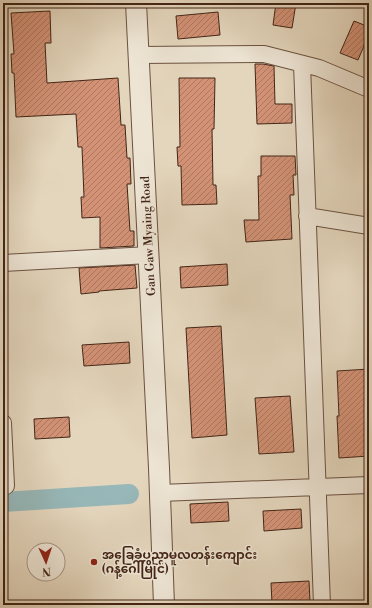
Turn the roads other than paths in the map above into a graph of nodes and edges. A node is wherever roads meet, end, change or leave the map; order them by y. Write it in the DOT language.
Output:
graph roads {
  1 [pos="136,3"];
  2 [pos="139,55"];
  3 [pos="302,64"];
  4 [pos="369,88"];
  5 [pos="307,216"];
  6 [pos="369,226"];
  7 [pos="149,255"];
  8 [pos="3,263"];
  9 [pos="3,424"];
  10 [pos="369,485"];
  11 [pos="6,486"];
  12 [pos="317,487"];
  13 [pos="160,490"];
  14 [pos="164,605"];
  15 [pos="322,605"];
  1 -- 2 [label="street, Gan Gaw Myaing Road"];
  2 -- 3 [label="street"];
  2 -- 7 [label="street, Gan Gaw Myaing Road"];
  3 -- 4 [label="street"];
  3 -- 5 [label="street"];
  5 -- 6 [label="street"];
  5 -- 12 [label="street"];
  7 -- 8 [label="street"];
  7 -- 13 [label="street, Gan Gaw Myaing Road"];
  9 -- 11 [label="street"];
  10 -- 12 [label="street"];
  12 -- 13 [label="street"];
  12 -- 15 [label="street"];
  13 -- 14 [label="street"];
}
